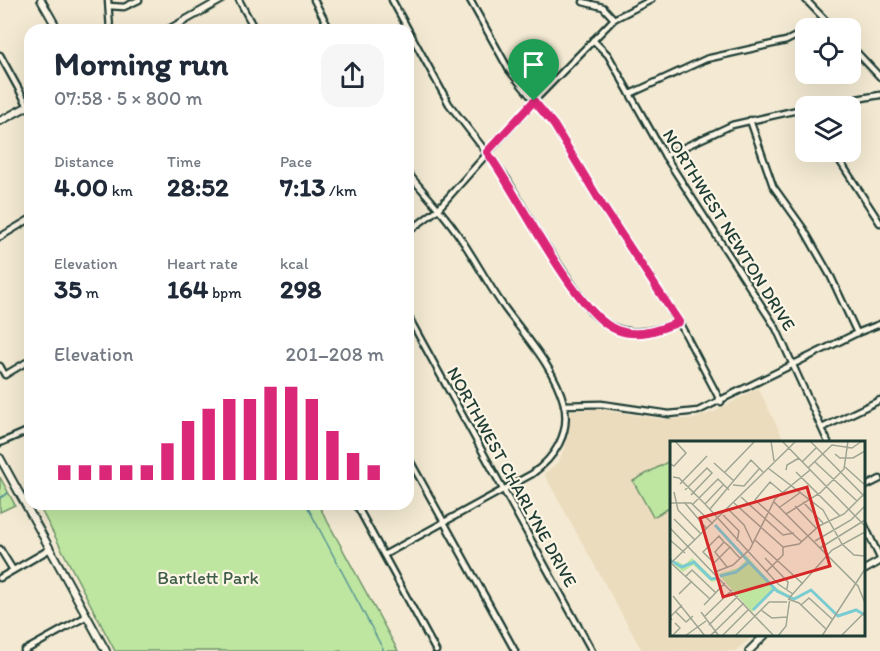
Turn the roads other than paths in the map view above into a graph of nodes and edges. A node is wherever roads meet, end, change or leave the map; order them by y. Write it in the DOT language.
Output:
graph roads {
  1 [pos="41,0"];
  2 [pos="139,0"];
  3 [pos="221,0"];
  4 [pos="238,0"];
  5 [pos="314,0"];
  6 [pos="392,0"];
  7 [pos="470,0"];
  8 [pos="651,0"];
  9 [pos="806,0"];
  10 [pos="584,2"];
  11 [pos="109,3"];
  12 [pos="821,18"];
  13 [pos="614,19"];
  14 [pos="55,24"];
  15 [pos="110,24"];
  16 [pos="185,24"];
  17 [pos="252,24"];
  18 [pos="327,24"];
  19 [pos="405,24"];
  20 [pos="795,37"];
  21 [pos="414,40"];
  22 [pos="593,40"];
  23 [pos="0,55"];
  24 [pos="861,57"];
  25 [pos="880,77"];
  26 [pos="630,94"];
  27 [pos="880,95"];
  28 [pos="24,96"];
  29 [pos="861,98"];
  30 [pos="534,101"];
  31 [pos="24,108"];
  32 [pos="795,110"];
  33 [pos="750,120"];
  34 [pos="0,122"];
  35 [pos="487,152"];
  36 [pos="665,156"];
  37 [pos="840,162"];
  38 [pos="414,181"];
  39 [pos="437,210"];
  40 [pos="24,223"];
  41 [pos="880,223"];
  42 [pos="414,227"];
  43 [pos="0,237"];
  44 [pos="679,322"];
  45 [pos="880,324"];
  46 [pos="414,327"];
  47 [pos="857,333"];
  48 [pos="24,364"];
  49 [pos="794,364"];
  50 [pos="0,366"];
  51 [pos="880,400"];
  52 [pos="721,402"];
  53 [pos="564,405"];
  54 [pos="822,428"];
  55 [pos="24,433"];
  56 [pos="828,441"];
  57 [pos="0,443"];
  58 [pos="0,458"];
  59 [pos="414,468"];
  60 [pos="880,479"];
  61 [pos="865,486"];
  62 [pos="504,489"];
  63 [pos="24,501"];
  64 [pos="29,510"];
  65 [pos="359,510"];
  66 [pos="444,523"];
  67 [pos="865,526"];
  68 [pos="0,549"];
  69 [pos="50,549"];
  70 [pos="384,555"];
  71 [pos="880,559"];
  72 [pos="865,569"];
  73 [pos="13,570"];
  74 [pos="0,578"];
  75 [pos="87,616"];
  76 [pos="764,636"];
  77 [pos="24,651"];
  78 [pos="106,651"];
  79 [pos="436,651"];
  80 [pos="515,651"];
  81 [pos="592,651"];
  82 [pos="749,651"];
  1 -- 14 [label="street"];
  2 -- 11 [label="street"];
  3 -- 16 [label="street"];
  4 -- 17 [label="street"];
  5 -- 18 [label="street"];
  6 -- 19 [label="street"];
  7 -- 30 [label="street"];
  8 -- 13 [label="street"];
  9 -- 12 [label="street"];
  10 -- 13 [label="street"];
  11 -- 15 [label="street"];
  13 -- 22 [label="street"];
  20 -- 26 [label="street"];
  21 -- 35 [label="street"];
  22 -- 26 [label="street, NORTHWEST NEWTON DRIVE"];
  22 -- 30 [label="street"];
  23 -- 28 [label="street"];
  24 -- 25 [label="street"];
  26 -- 36 [label="street, NORTHWEST NEWTON DRIVE"];
  27 -- 29 [label="street"];
  30 -- 35 [label="street"];
  30 -- 44 [label="street"];
  31 -- 34 [label="street"];
  32 -- 33 [label="street"];
  33 -- 36 [label="street"];
  33 -- 47 [label="street"];
  35 -- 39 [label="street"];
  35 -- 44 [label="street"];
  36 -- 49 [label="street, NORTHWEST NEWTON DRIVE"];
  37 -- 41 [label="street"];
  38 -- 39 [label="street"];
  39 -- 42 [label="street"];
  39 -- 53 [label="street"];
  40 -- 43 [label="street"];
  44 -- 52 [label="street"];
  45 -- 47 [label="street"];
  46 -- 62 [label="street, NORTHWEST CHARLYNE DRIVE"];
  47 -- 49 [label="street"];
  48 -- 50 [label="street"];
  49 -- 52 [label="street"];
  49 -- 54 [label="street, NORTHWEST NEWTON DRIVE"];
  51 -- 54 [label="street"];
  52 -- 53 [label="street"];
  53 -- 62 [label="street"];
  54 -- 56 [label="street, NORTHWEST NEWTON DRIVE"];
  55 -- 57 [label="street"];
  58 -- 63 [label="street"];
  59 -- 66 [label="street"];
  60 -- 61 [label="street"];
  62 -- 66 [label="street"];
  62 -- 81 [label="street, NORTHWEST CHARLYNE DRIVE"];
  64 -- 69 [label="street"];
  65 -- 70 [label="street"];
  66 -- 70 [label="street"];
  66 -- 80 [label="street"];
  67 -- 71 [label="street"];
  68 -- 73 [label="street"];
  69 -- 73 [label="street"];
  69 -- 75 [label="street"];
  70 -- 79 [label="street"];
  71 -- 72 [label="street"];
  73 -- 74 [label="street"];
  75 -- 77 [label="street"];
  75 -- 78 [label="street"];
  76 -- 82 [label="street"];
}
